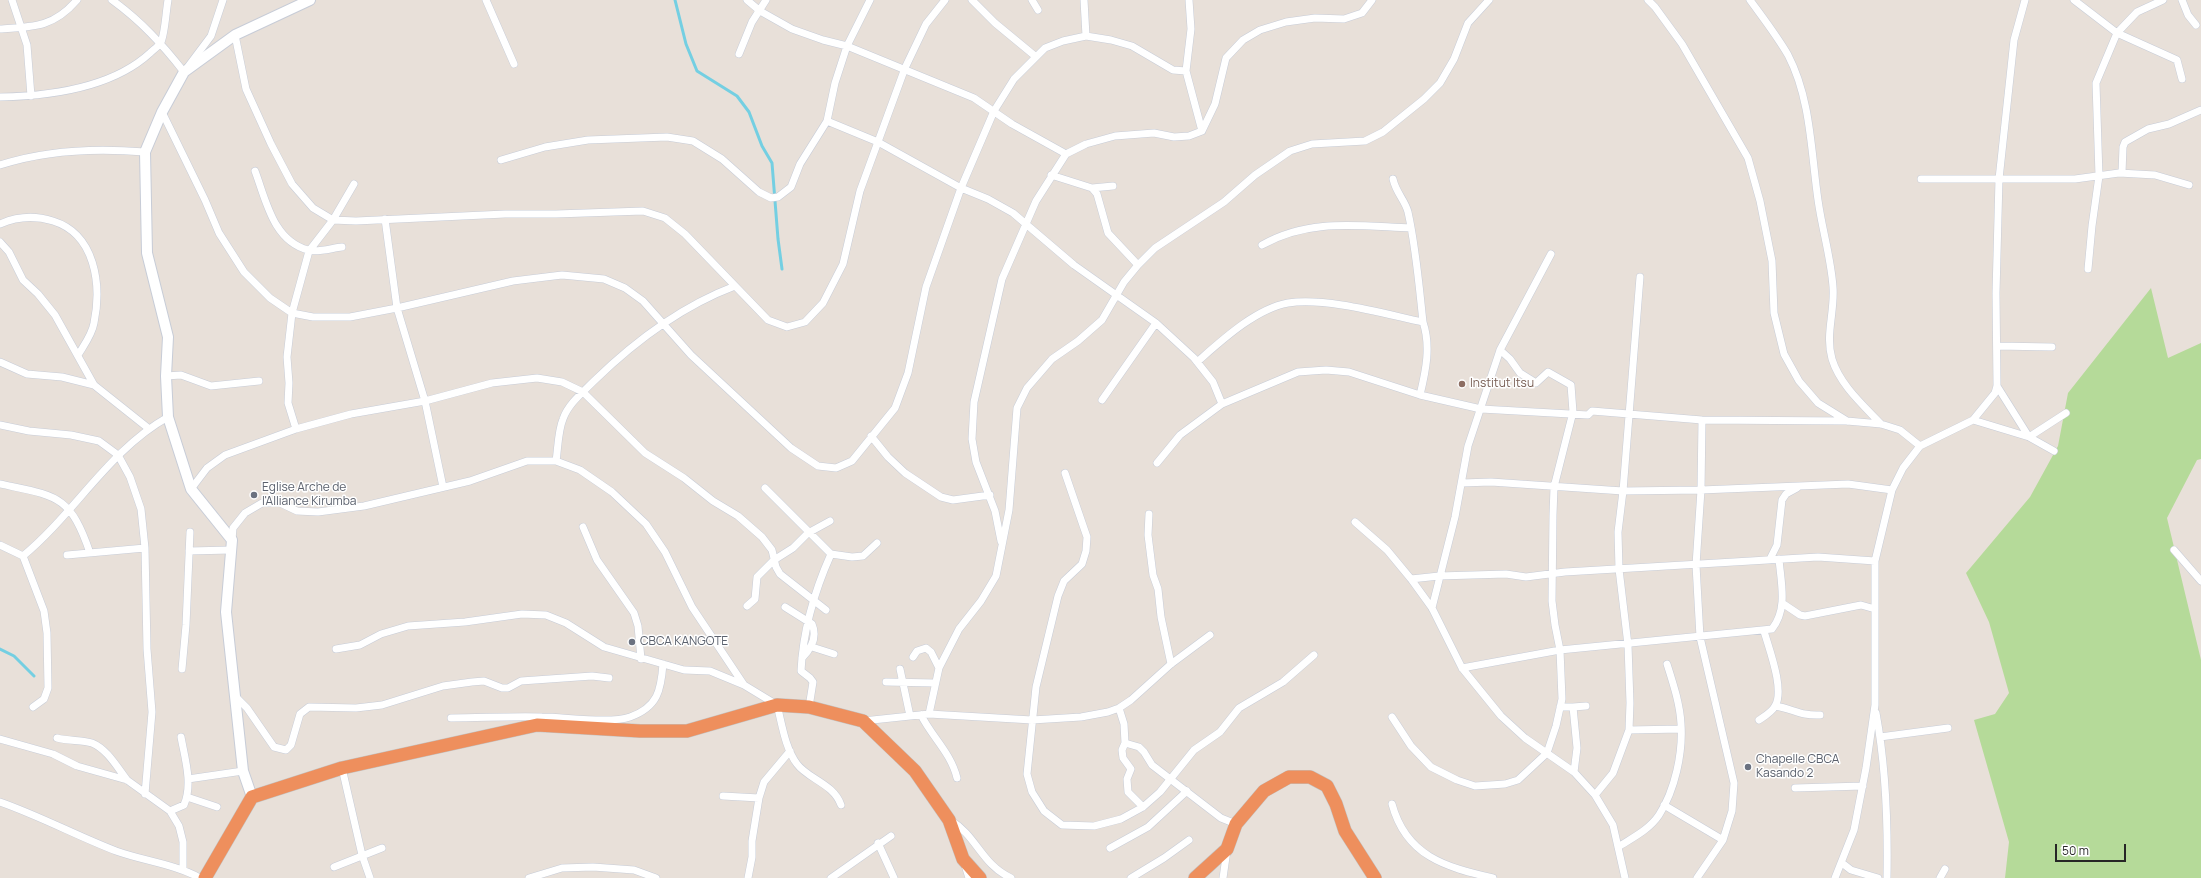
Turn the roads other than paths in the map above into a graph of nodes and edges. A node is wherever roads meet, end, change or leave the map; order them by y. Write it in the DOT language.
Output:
graph roads {
  1 [pos="12,0"];
  2 [pos="77,0"];
  3 [pos="112,0"];
  4 [pos="168,0"];
  5 [pos="223,0"];
  6 [pos="310,0"];
  7 [pos="486,0"];
  8 [pos="747,0"];
  9 [pos="766,0"];
  10 [pos="870,0"];
  11 [pos="945,0"];
  12 [pos="972,0"];
  13 [pos="1032,0"];
  14 [pos="1084,0"];
  15 [pos="1189,0"];
  16 [pos="1372,0"];
  17 [pos="1489,0"];
  18 [pos="1648,0"];
  19 [pos="1750,0"];
  20 [pos="2025,0"];
  21 [pos="2074,0"];
  22 [pos="2163,0"];
  23 [pos="2182,0"];
  24 [pos="1038,10"];
  25 [pos="760,11"];
  26 [pos="2196,25"];
  27 [pos="21,27"];
  28 [pos="0,29"];
  29 [pos="2117,33"];
  30 [pos="235,35"];
  31 [pos="1086,36"];
  32 [pos="161,42"];
  33 [pos="847,46"];
  34 [pos="739,54"];
  35 [pos="1035,56"];
  36 [pos="514,64"];
  37 [pos="905,68"];
  38 [pos="1186,71"];
  39 [pos="184,72"];
  40 [pos="2182,79"];
  41 [pos="31,96"];
  42 [pos="0,97"];
  43 [pos="2201,110"];
  44 [pos="994,111"];
  45 [pos="162,112"];
  46 [pos="827,121"];
  47 [pos="1202,130"];
  48 [pos="878,142"];
  49 [pos="145,152"];
  50 [pos="1066,154"];
  51 [pos="501,160"];
  52 [pos="0,165"];
  53 [pos="255,171"];
  54 [pos="2122,173"];
  55 [pos="1051,174"];
  56 [pos="2100,176"];
  57 [pos="1393,179"];
  58 [pos="1921,179"];
  59 [pos="1999,179"];
  60 [pos="354,184"];
  61 [pos="2189,185"];
  62 [pos="1113,186"];
  63 [pos="961,188"];
  64 [pos="1092,188"];
  65 [pos="385,219"];
  66 [pos="333,220"];
  67 [pos="0,224"];
  68 [pos="1026,226"];
  69 [pos="1410,228"];
  70 [pos="0,242"];
  71 [pos="1262,245"];
  72 [pos="342,247"];
  73 [pos="309,251"];
  74 [pos="1551,254"];
  75 [pos="1138,265"];
  76 [pos="2088,268"];
  77 [pos="1640,277"];
  78 [pos="735,286"];
  79 [pos="1117,294"];
  80 [pos="397,308"];
  81 [pos="292,313"];
  82 [pos="1423,322"];
  83 [pos="1156,323"];
  84 [pos="663,324"];
  85 [pos="1997,346"];
  86 [pos="2052,347"];
  87 [pos="1500,350"];
  88 [pos="78,355"];
  89 [pos="0,362"];
  90 [pos="1197,362"];
  91 [pos="166,376"];
  92 [pos="259,381"];
  93 [pos="94,385"];
  94 [pos="1997,386"];
  95 [pos="583,392"];
  96 [pos="1420,394"];
  97 [pos="1102,400"];
  98 [pos="425,401"];
  99 [pos="1222,404"];
  100 [pos="1481,409"];
  101 [pos="1573,412"];
  102 [pos="2066,413"];
  103 [pos="1628,415"];
  104 [pos="168,417"];
  105 [pos="1702,420"];
  106 [pos="1973,420"];
  107 [pos="1847,421"];
  108 [pos="0,424"];
  109 [pos="1881,424"];
  110 [pos="148,428"];
  111 [pos="296,429"];
  112 [pos="871,436"];
  113 [pos="2029,437"];
  114 [pos="1920,446"];
  115 [pos="2054,450"];
  116 [pos="118,455"];
  117 [pos="556,461"];
  118 [pos="1157,463"];
  119 [pos="1065,473"];
  120 [pos="1462,483"];
  121 [pos="0,484"];
  122 [pos="1803,486"];
  123 [pos="443,487"];
  124 [pos="1554,487"];
  125 [pos="765,488"];
  126 [pos="191,489"];
  127 [pos="1701,490"];
  128 [pos="1892,490"];
  129 [pos="1623,491"];
  130 [pos="990,495"];
  131 [pos="69,508"];
  132 [pos="1149,514"];
  133 [pos="830,521"];
  134 [pos="1355,522"];
  135 [pos="583,527"];
  136 [pos="190,532"];
  137 [pos="808,533"];
  138 [pos="878,543"];
  139 [pos="231,545"];
  140 [pos="0,546"];
  141 [pos="1002,546"];
  142 [pos="145,548"];
  143 [pos="2174,550"];
  144 [pos="188,551"];
  145 [pos="90,553"];
  146 [pos="831,554"];
  147 [pos="66,555"];
  148 [pos="23,556"];
  149 [pos="1779,559"];
  150 [pos="774,560"];
  151 [pos="1770,560"];
  152 [pos="1875,561"];
  153 [pos="1696,565"];
  154 [pos="1619,569"];
  155 [pos="1552,574"];
  156 [pos="1439,576"];
  157 [pos="1411,579"];
  158 [pos="2201,581"];
  159 [pos="813,600"];
  160 [pos="1782,603"];
  161 [pos="747,606"];
  162 [pos="786,607"];
  163 [pos="1432,608"];
  164 [pos="1875,609"];
  165 [pos="826,610"];
  166 [pos="808,621"];
  167 [pos="1764,631"];
  168 [pos="1210,635"];
  169 [pos="1700,638"];
  170 [pos="1628,645"];
  171 [pos="812,647"];
  172 [pos="336,649"];
  173 [pos="1560,650"];
  174 [pos="834,654"];
  175 [pos="1314,655"];
  176 [pos="913,657"];
  177 [pos="802,658"];
  178 [pos="641,659"];
  179 [pos="663,664"];
  180 [pos="1172,664"];
  181 [pos="1667,664"];
  182 [pos="939,668"];
  183 [pos="1462,668"];
  184 [pos="182,669"];
  185 [pos="900,669"];
  186 [pos="609,678"];
  187 [pos="886,682"];
  188 [pos="904,682"];
  189 [pos="935,682"];
  190 [pos="744,685"];
  191 [pos="235,695"];
  192 [pos="777,705"];
  193 [pos="1875,705"];
  194 [pos="1586,706"];
  195 [pos="1776,706"];
  196 [pos="33,707"];
  197 [pos="809,707"];
  198 [pos="1560,707"];
  199 [pos="1573,707"];
  200 [pos="1120,708"];
  201 [pos="929,714"];
  202 [pos="921,715"];
  203 [pos="1820,715"];
  204 [pos="910,716"];
  205 [pos="1392,717"];
  206 [pos="451,718"];
  207 [pos="1032,720"];
  208 [pos="1759,720"];
  209 [pos="863,721"];
  210 [pos="1948,728"];
  211 [pos="1681,729"];
  212 [pos="1628,730"];
  213 [pos="181,737"];
  214 [pos="1880,737"];
  215 [pos="57,738"];
  216 [pos="0,739"];
  217 [pos="1126,743"];
  218 [pos="790,751"];
  219 [pos="1547,753"];
  220 [pos="342,768"];
  221 [pos="242,771"];
  222 [pos="1574,772"];
  223 [pos="1170,777"];
  224 [pos="957,778"];
  225 [pos="188,779"];
  226 [pos="126,780"];
  227 [pos="1863,786"];
  228 [pos="1795,788"];
  229 [pos="1187,791"];
  230 [pos="145,794"];
  231 [pos="1595,795"];
  232 [pos="723,796"];
  233 [pos="187,797"];
  234 [pos="252,798"];
  235 [pos="758,798"];
  236 [pos="0,802"];
  237 [pos="1392,804"];
  238 [pos="1664,804"];
  239 [pos="841,805"];
  240 [pos="217,807"];
  241 [pos="1143,807"];
  242 [pos="170,811"];
  243 [pos="949,820"];
  244 [pos="1236,824"];
  245 [pos="890,836"];
  246 [pos="1189,840"];
  247 [pos="1723,840"];
  248 [pos="878,843"];
  249 [pos="1618,847"];
  250 [pos="382,848"];
  251 [pos="1110,848"];
  252 [pos="1227,849"];
  253 [pos="362,855"];
  254 [pos="963,859"];
  255 [pos="1842,863"];
  256 [pos="334,867"];
  257 [pos="182,868"];
  258 [pos="1945,869"];
  259 [pos="1224,877"];
  260 [pos="200,878"];
  261 [pos="205,878"];
  262 [pos="370,878"];
  263 [pos="529,878"];
  264 [pos="656,878"];
  265 [pos="748,878"];
  266 [pos="831,878"];
  267 [pos="894,878"];
  268 [pos="969,878"];
  269 [pos="980,878"];
  270 [pos="1011,878"];
  271 [pos="1131,878"];
  272 [pos="1195,878"];
  273 [pos="1375,878"];
  274 [pos="1493,878"];
  275 [pos="1625,878"];
  276 [pos="1697,878"];
  277 [pos="1835,878"];
  278 [pos="1878,878"];
  279 [pos="1887,878"];
  280 [pos="1940,878"];
  1 -- 27 [label="street"];
  2 -- 27 [label="street"];
  3 -- 32 [label="street"];
  4 -- 32 [label="street"];
  5 -- 39 [label="street"];
  6 -- 30 [label="street"];
  7 -- 36 [label="street"];
  8 -- 25 [label="street"];
  9 -- 25 [label="street"];
  10 -- 33 [label="street"];
  11 -- 37 [label="street"];
  12 -- 35 [label="street"];
  13 -- 24 [label="street"];
  14 -- 31 [label="street"];
  15 -- 38 [label="street"];
  16 -- 47 [label="street"];
  17 -- 75 [label="street"];
  18 -- 107 [label="street"];
  19 -- 109 [label="street"];
  20 -- 59 [label="street"];
  21 -- 29 [label="street"];
  22 -- 29 [label="street"];
  23 -- 26 [label="street"];
  25 -- 33 [label="street"];
  25 -- 34 [label="street"];
  27 -- 28 [label="street"];
  27 -- 41 [label="street"];
  29 -- 40 [label="street"];
  29 -- 56 [label="street"];
  30 -- 39 [label="street"];
  30 -- 66 [label="street"];
  31 -- 35 [label="street"];
  31 -- 38 [label="street"];
  32 -- 39 [label="street"];
  32 -- 41 [label="street"];
  33 -- 37 [label="street"];
  33 -- 46 [label="street"];
  35 -- 44 [label="street"];
  37 -- 44 [label="street"];
  37 -- 48 [label="street"];
  38 -- 47 [label="street"];
  39 -- 45 [label="street"];
  41 -- 42 [label="street"];
  43 -- 54 [label="street"];
  44 -- 50 [label="street"];
  44 -- 63 [label="street"];
  45 -- 49 [label="street"];
  45 -- 81 [label="street"];
  46 -- 48 [label="street"];
  46 -- 51 [label="street"];
  47 -- 50 [label="street"];
  48 -- 63 [label="street"];
  48 -- 78 [label="street"];
  49 -- 52 [label="street"];
  49 -- 91 [label="street"];
  50 -- 55 [label="street"];
  53 -- 73 [label="street"];
  54 -- 56 [label="street"];
  54 -- 61 [label="street"];
  55 -- 64 [label="street"];
  55 -- 68 [label="street"];
  56 -- 59 [label="street"];
  56 -- 76 [label="street"];
  57 -- 69 [label="street"];
  58 -- 59 [label="street"];
  59 -- 85 [label="street"];
  60 -- 66 [label="street"];
  62 -- 64 [label="street"];
  63 -- 68 [label="street"];
  63 -- 112 [label="street"];
  64 -- 75 [label="street"];
  65 -- 66 [label="street"];
  65 -- 78 [label="street"];
  65 -- 80 [label="street"];
  66 -- 73 [label="street"];
  67 -- 88 [label="street"];
  68 -- 79 [label="street"];
  68 -- 130 [label="street"];
  69 -- 71 [label="street"];
  69 -- 82 [label="street"];
  70 -- 88 [label="street"];
  72 -- 73 [label="street"];
  73 -- 81 [label="street"];
  74 -- 87 [label="street"];
  75 -- 79 [label="street"];
  77 -- 103 [label="street"];
  78 -- 84 [label="street"];
  79 -- 83 [label="street"];
  79 -- 141 [label="street"];
  80 -- 81 [label="street"];
  80 -- 84 [label="street"];
  80 -- 98 [label="street"];
  81 -- 111 [label="street"];
  82 -- 90 [label="street"];
  82 -- 96 [label="street"];
  83 -- 90 [label="street"];
  83 -- 97 [label="street"];
  84 -- 95 [label="street"];
  84 -- 112 [label="street"];
  85 -- 86 [label="street"];
  85 -- 94 [label="street"];
  87 -- 100 [label="street"];
  87 -- 101 [label="street"];
  88 -- 93 [label="street"];
  89 -- 93 [label="street"];
  90 -- 99 [label="street"];
  91 -- 92 [label="street"];
  91 -- 104 [label="street"];
  93 -- 110 [label="street"];
  94 -- 106 [label="street"];
  94 -- 113 [label="street"];
  95 -- 98 [label="street"];
  95 -- 117 [label="street"];
  95 -- 150 [label="street"];
  96 -- 99 [label="street"];
  96 -- 100 [label="street"];
  98 -- 111 [label="street"];
  98 -- 123 [label="street"];
  99 -- 118 [label="street"];
  100 -- 101 [label="street"];
  100 -- 120 [label="street"];
  101 -- 103 [label="street"];
  101 -- 124 [label="street"];
  102 -- 113 [label="street"];
  103 -- 105 [label="street"];
  103 -- 129 [label="street"];
  104 -- 110 [label="street"];
  104 -- 126 [label="street"];
  105 -- 107 [label="street"];
  105 -- 127 [label="street"];
  106 -- 113 [label="street"];
  106 -- 114 [label="street"];
  107 -- 109 [label="street"];
  108 -- 116 [label="street"];
  109 -- 114 [label="street"];
  110 -- 116 [label="street"];
  111 -- 126 [label="street"];
  112 -- 130 [label="street"];
  113 -- 115 [label="street"];
  114 -- 128 [label="street"];
  116 -- 131 [label="street"];
  116 -- 142 [label="street"];
  117 -- 123 [label="street"];
  117 -- 190 [label="street"];
  119 -- 207 [label="street"];
  120 -- 124 [label="street"];
  120 -- 156 [label="street"];
  121 -- 131 [label="street"];
  122 -- 127 [label="street"];
  122 -- 128 [label="street"];
  122 -- 151 [label="street"];
  123 -- 139 [label="street"];
  124 -- 129 [label="street"];
  124 -- 155 [label="street"];
  125 -- 137 [label="street"];
  126 -- 139 [label="street"];
  127 -- 129 [label="street"];
  127 -- 153 [label="street"];
  128 -- 152 [label="street"];
  129 -- 154 [label="street"];
  130 -- 141 [label="street"];
  131 -- 145 [label="street"];
  131 -- 148 [label="street"];
  132 -- 180 [label="street"];
  133 -- 137 [label="street"];
  134 -- 157 [label="street"];
  135 -- 178 [label="street"];
  136 -- 144 [label="street"];
  137 -- 146 [label="street"];
  137 -- 150 [label="street"];
  138 -- 146 [label="street"];
  139 -- 144 [label="street"];
  139 -- 191 [label="street"];
  140 -- 148 [label="street"];
  141 -- 182 [label="street"];
  142 -- 145 [label="street"];
  142 -- 230 [label="street"];
  143 -- 158 [label="street"];
  144 -- 184 [label="street"];
  145 -- 147 [label="street"];
  146 -- 159 [label="street"];
  148 -- 196 [label="street"];
  149 -- 151 [label="street"];
  149 -- 152 [label="street"];
  149 -- 160 [label="street"];
  150 -- 159 [label="street"];
  150 -- 161 [label="street"];
  151 -- 153 [label="street"];
  152 -- 164 [label="street"];
  153 -- 154 [label="street"];
  153 -- 169 [label="street"];
  154 -- 155 [label="street"];
  154 -- 170 [label="street"];
  155 -- 156 [label="street"];
  155 -- 173 [label="street"];
  156 -- 157 [label="street"];
  156 -- 163 [label="street"];
  157 -- 163 [label="street"];
  159 -- 165 [label="street"];
  159 -- 166 [label="street"];
  160 -- 164 [label="street"];
  160 -- 167 [label="street"];
  162 -- 166 [label="street"];
  163 -- 183 [label="street"];
  164 -- 193 [label="street"];
  166 -- 171 [label="street"];
  166 -- 177 [label="street"];
  167 -- 169 [label="street"];
  167 -- 195 [label="street"];
  168 -- 180 [label="street"];
  169 -- 170 [label="street"];
  169 -- 247 [label="street"];
  170 -- 173 [label="street"];
  170 -- 212 [label="street"];
  171 -- 174 [label="street"];
  171 -- 177 [label="street"];
  172 -- 178 [label="street"];
  173 -- 183 [label="street"];
  173 -- 198 [label="street"];
  175 -- 223 [label="street"];
  176 -- 182 [label="street"];
  177 -- 197 [label="street"];
  178 -- 179 [label="street"];
  179 -- 190 [label="street"];
  179 -- 206 [label="street"];
  180 -- 200 [label="street"];
  181 -- 211 [label="street"];
  182 -- 189 [label="street"];
  183 -- 219 [label="street"];
  185 -- 188 [label="street"];
  186 -- 191 [label="street"];
  187 -- 188 [label="street"];
  188 -- 189 [label="street"];
  188 -- 204 [label="street"];
  189 -- 201 [label="street"];
  190 -- 192 [label="street"];
  191 -- 221 [label="street"];
  192 -- 197 [label="highway"];
  192 -- 218 [label="street"];
  192 -- 220 [label="highway"];
  193 -- 214 [label="street"];
  193 -- 227 [label="street"];
  194 -- 199 [label="street"];
  195 -- 203 [label="street"];
  195 -- 208 [label="street"];
  197 -- 209 [label="highway"];
  198 -- 199 [label="street"];
  198 -- 219 [label="street"];
  199 -- 222 [label="street"];
  200 -- 207 [label="street"];
  200 -- 217 [label="street"];
  201 -- 202 [label="street"];
  201 -- 207 [label="street"];
  202 -- 204 [label="street"];
  202 -- 224 [label="street"];
  204 -- 209 [label="street"];
  205 -- 219 [label="street"];
  207 -- 241 [label="street"];
  209 -- 243 [label="highway"];
  210 -- 214 [label="street"];
  211 -- 212 [label="street"];
  211 -- 238 [label="street"];
  212 -- 231 [label="street"];
  213 -- 225 [label="street"];
  214 -- 279 [label="street"];
  215 -- 226 [label="street"];
  216 -- 226 [label="street"];
  217 -- 223 [label="street"];
  217 -- 241 [label="street"];
  218 -- 235 [label="street"];
  218 -- 239 [label="street"];
  219 -- 222 [label="street"];
  220 -- 234 [label="highway"];
  220 -- 253 [label="street"];
  221 -- 225 [label="street"];
  221 -- 234 [label="street"];
  222 -- 231 [label="street"];
  223 -- 229 [label="street"];
  223 -- 241 [label="street"];
  225 -- 233 [label="street"];
  226 -- 230 [label="street"];
  227 -- 228 [label="street"];
  227 -- 255 [label="street"];
  229 -- 244 [label="street"];
  229 -- 251 [label="street"];
  230 -- 242 [label="street"];
  231 -- 249 [label="street"];
  232 -- 235 [label="street"];
  233 -- 240 [label="street"];
  233 -- 242 [label="street"];
  234 -- 261 [label="highway"];
  235 -- 265 [label="street"];
  236 -- 257 [label="street"];
  237 -- 274 [label="street"];
  238 -- 247 [label="street"];
  238 -- 249 [label="street"];
  242 -- 257 [label="street"];
  243 -- 254 [label="highway"];
  243 -- 270 [label="street"];
  244 -- 252 [label="highway"];
  244 -- 273 [label="highway"];
  245 -- 248 [label="street"];
  246 -- 271 [label="street"];
  247 -- 276 [label="street"];
  248 -- 266 [label="street"];
  248 -- 267 [label="street"];
  249 -- 275 [label="street"];
  250 -- 253 [label="street"];
  252 -- 259 [label="street"];
  252 -- 272 [label="highway"];
  253 -- 256 [label="street"];
  253 -- 262 [label="street"];
  254 -- 268 [label="street"];
  254 -- 269 [label="highway"];
  255 -- 277 [label="street"];
  255 -- 278 [label="street"];
  257 -- 260 [label="street"];
  258 -- 280 [label="street"];
  263 -- 264 [label="street"];
}
